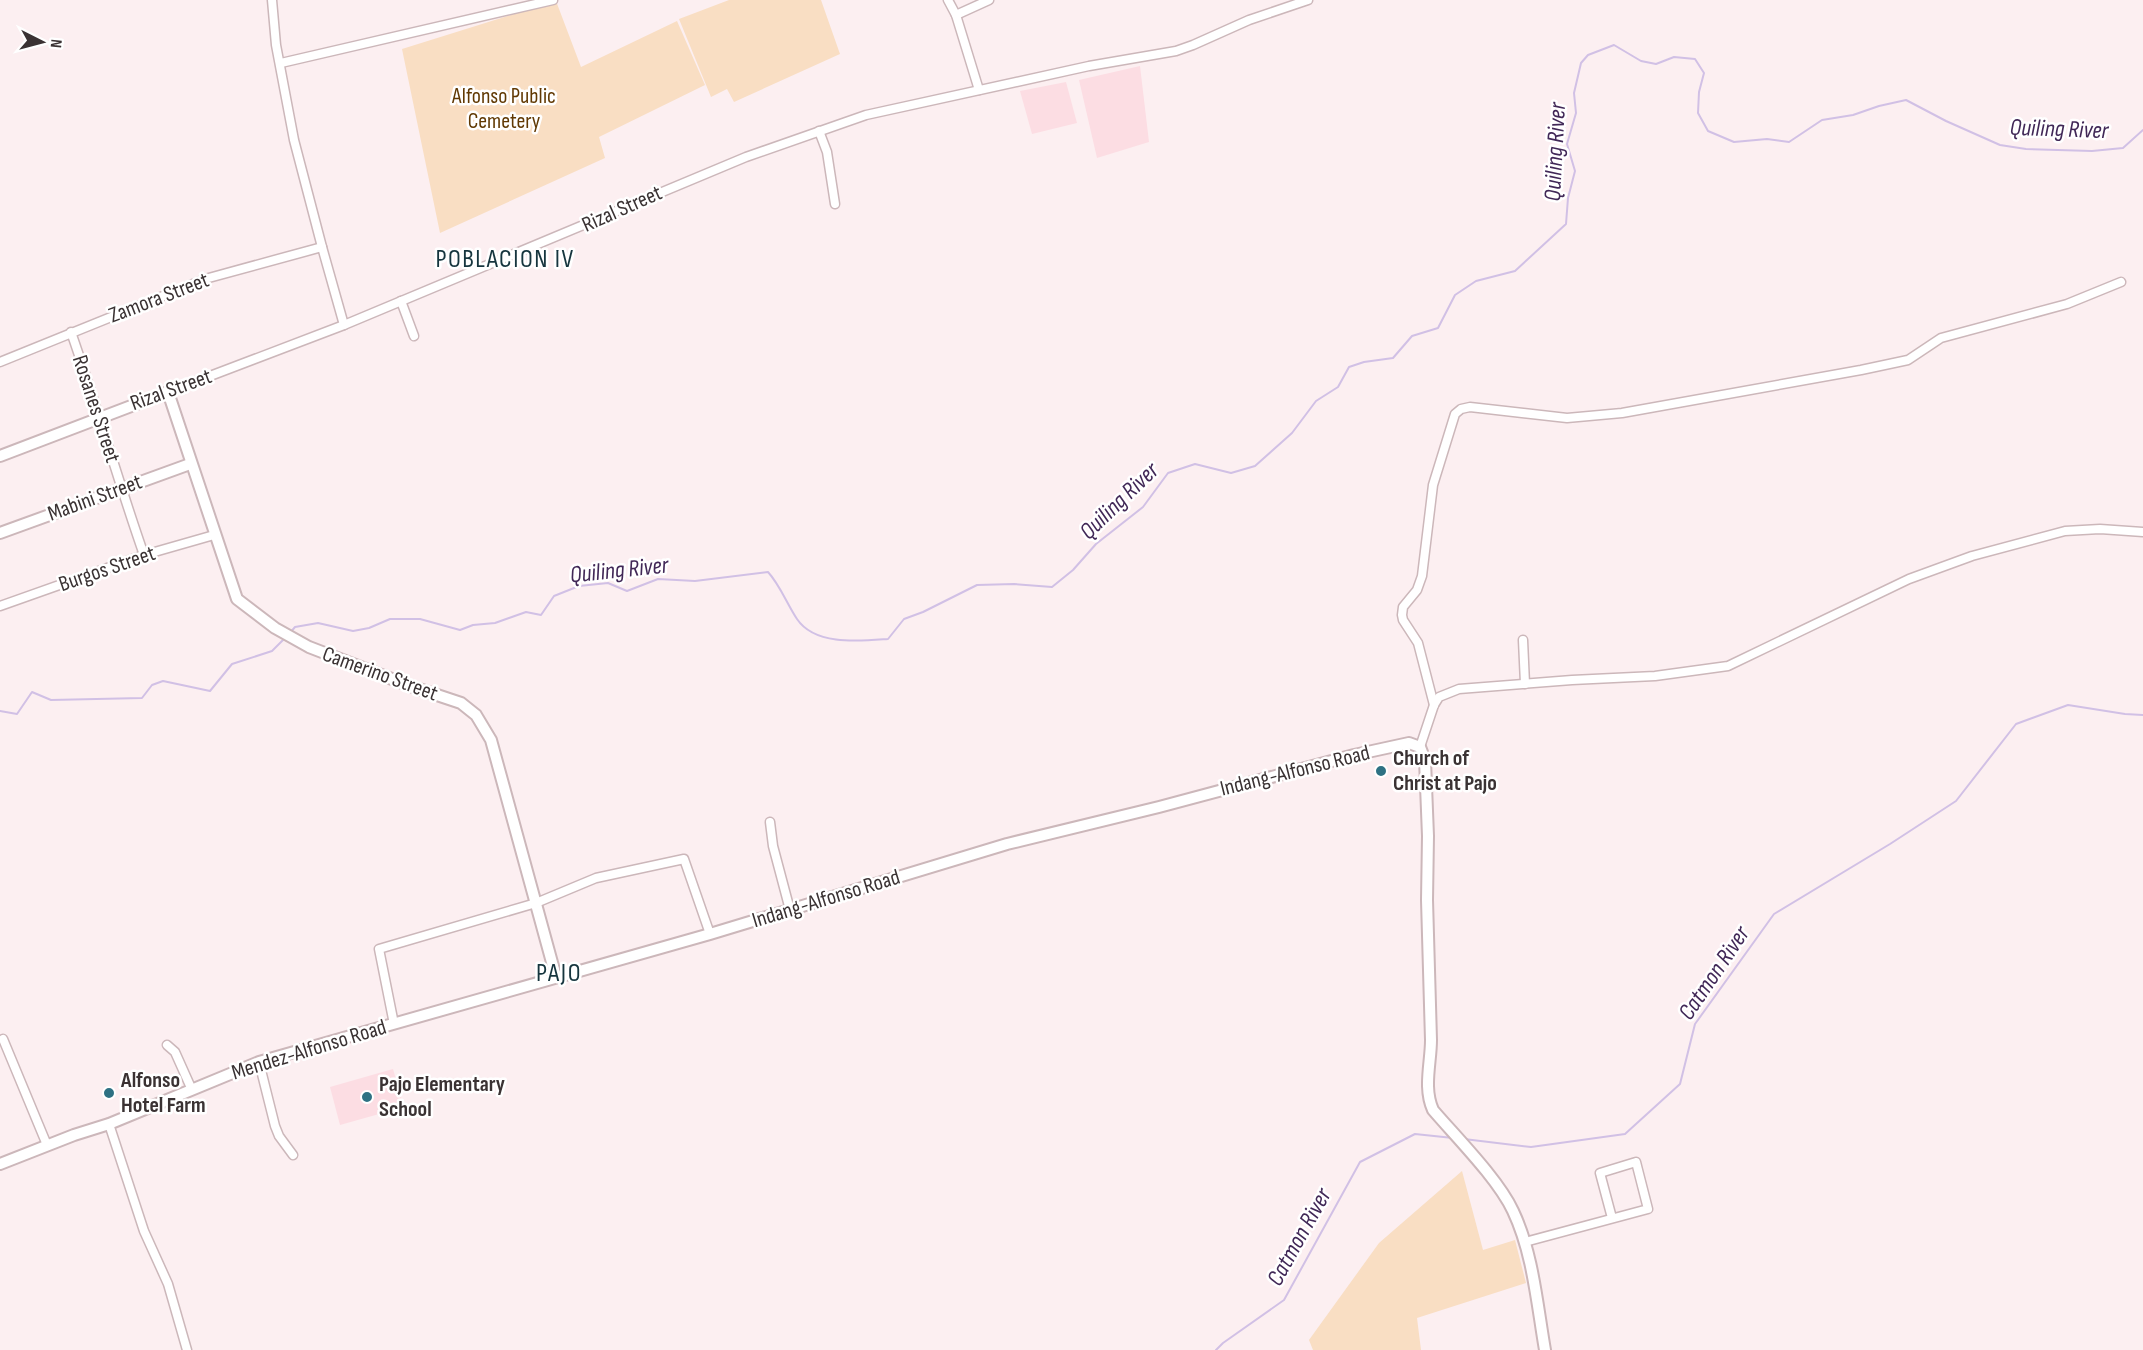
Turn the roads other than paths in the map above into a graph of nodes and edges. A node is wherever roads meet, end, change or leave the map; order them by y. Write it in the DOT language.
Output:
graph roads {
  1 [pos="272,0"];
  2 [pos="553,0"];
  3 [pos="948,0"];
  4 [pos="989,0"];
  5 [pos="1307,0"];
  6 [pos="956,15"];
  7 [pos="280,63"];
  8 [pos="980,90"];
  9 [pos="819,131"];
  10 [pos="835,204"];
  11 [pos="322,247"];
  12 [pos="2121,282"];
  13 [pos="401,301"];
  14 [pos="345,325"];
  15 [pos="71,332"];
  16 [pos="414,336"];
  17 [pos="0,362"];
  18 [pos="168,392"];
  19 [pos="100,417"];
  20 [pos="0,456"];
  21 [pos="190,464"];
  22 [pos="120,488"];
  23 [pos="2143,532"];
  24 [pos="0,533"];
  25 [pos="214,535"];
  26 [pos="144,555"];
  27 [pos="0,606"];
  28 [pos="1522,640"];
  29 [pos="1525,684"];
  30 [pos="1434,705"];
  31 [pos="1420,747"];
  32 [pos="770,822"];
  33 [pos="536,903"];
  34 [pos="790,910"];
  35 [pos="711,934"];
  36 [pos="556,977"];
  37 [pos="394,1024"];
  38 [pos="3,1039"];
  39 [pos="167,1045"];
  40 [pos="259,1062"];
  41 [pos="192,1090"];
  42 [pos="109,1124"];
  43 [pos="47,1145"];
  44 [pos="293,1155"];
  45 [pos="0,1164"];
  46 [pos="1612,1218"];
  47 [pos="1525,1242"];
  48 [pos="187,1350"];
  49 [pos="1545,1350"];
  1 -- 7 [label="street"];
  2 -- 7 [label="street"];
  3 -- 6 [label="street"];
  4 -- 6 [label="street"];
  5 -- 8 [label="street, Rizal Street"];
  6 -- 8 [label="street"];
  7 -- 11 [label="street"];
  8 -- 9 [label="street, Rizal Street"];
  9 -- 10 [label="street"];
  9 -- 13 [label="street, Rizal Street"];
  11 -- 14 [label="street"];
  11 -- 15 [label="street, Zamora Street"];
  12 -- 30 [label="street"];
  13 -- 14 [label="street, Rizal Street"];
  13 -- 16 [label="street"];
  14 -- 18 [label="street, Rizal Street"];
  15 -- 17 [label="street, Zamora Street"];
  15 -- 19 [label="street, Rosanes Street"];
  18 -- 19 [label="main road, Rizal Street"];
  18 -- 21 [label="main road, Camerino Street"];
  19 -- 20 [label="main road, Rizal Street"];
  19 -- 22 [label="street, Rosanes Street"];
  21 -- 22 [label="main road, Mabini Street"];
  21 -- 25 [label="main road, Camerino Street"];
  22 -- 24 [label="main road, Mabini Street"];
  22 -- 26 [label="street, Rosanes Street"];
  23 -- 29 [label="street"];
  25 -- 26 [label="street, Burgos Street"];
  25 -- 33 [label="main road, Camerino Street"];
  26 -- 27 [label="street, Burgos Street"];
  28 -- 29 [label="street"];
  29 -- 30 [label="street"];
  30 -- 31 [label="street"];
  31 -- 34 [label="main road, Indang-Alfonso Road"];
  31 -- 47 [label="main road"];
  32 -- 34 [label="street"];
  33 -- 35 [label="street"];
  33 -- 36 [label="main road, Camerino Street"];
  33 -- 37 [label="street"];
  34 -- 35 [label="main road, Indang-Alfonso Road"];
  35 -- 36 [label="main road, Indang-Alfonso Road"];
  36 -- 37 [label="main road, Mendez-Alfonso Road"];
  37 -- 40 [label="main road, Mendez-Alfonso Road"];
  38 -- 43 [label="street"];
  39 -- 41 [label="street"];
  40 -- 41 [label="main road, Mendez-Alfonso Road"];
  40 -- 44 [label="street"];
  41 -- 42 [label="main road, Mendez-Alfonso Road"];
  42 -- 43 [label="main road, Mendez-Alfonso Road"];
  42 -- 48 [label="street"];
  43 -- 45 [label="main road, Mendez-Alfonso Road"];
  46 -- 46 [label="street"];
  46 -- 47 [label="street"];
  47 -- 49 [label="main road"];
}
